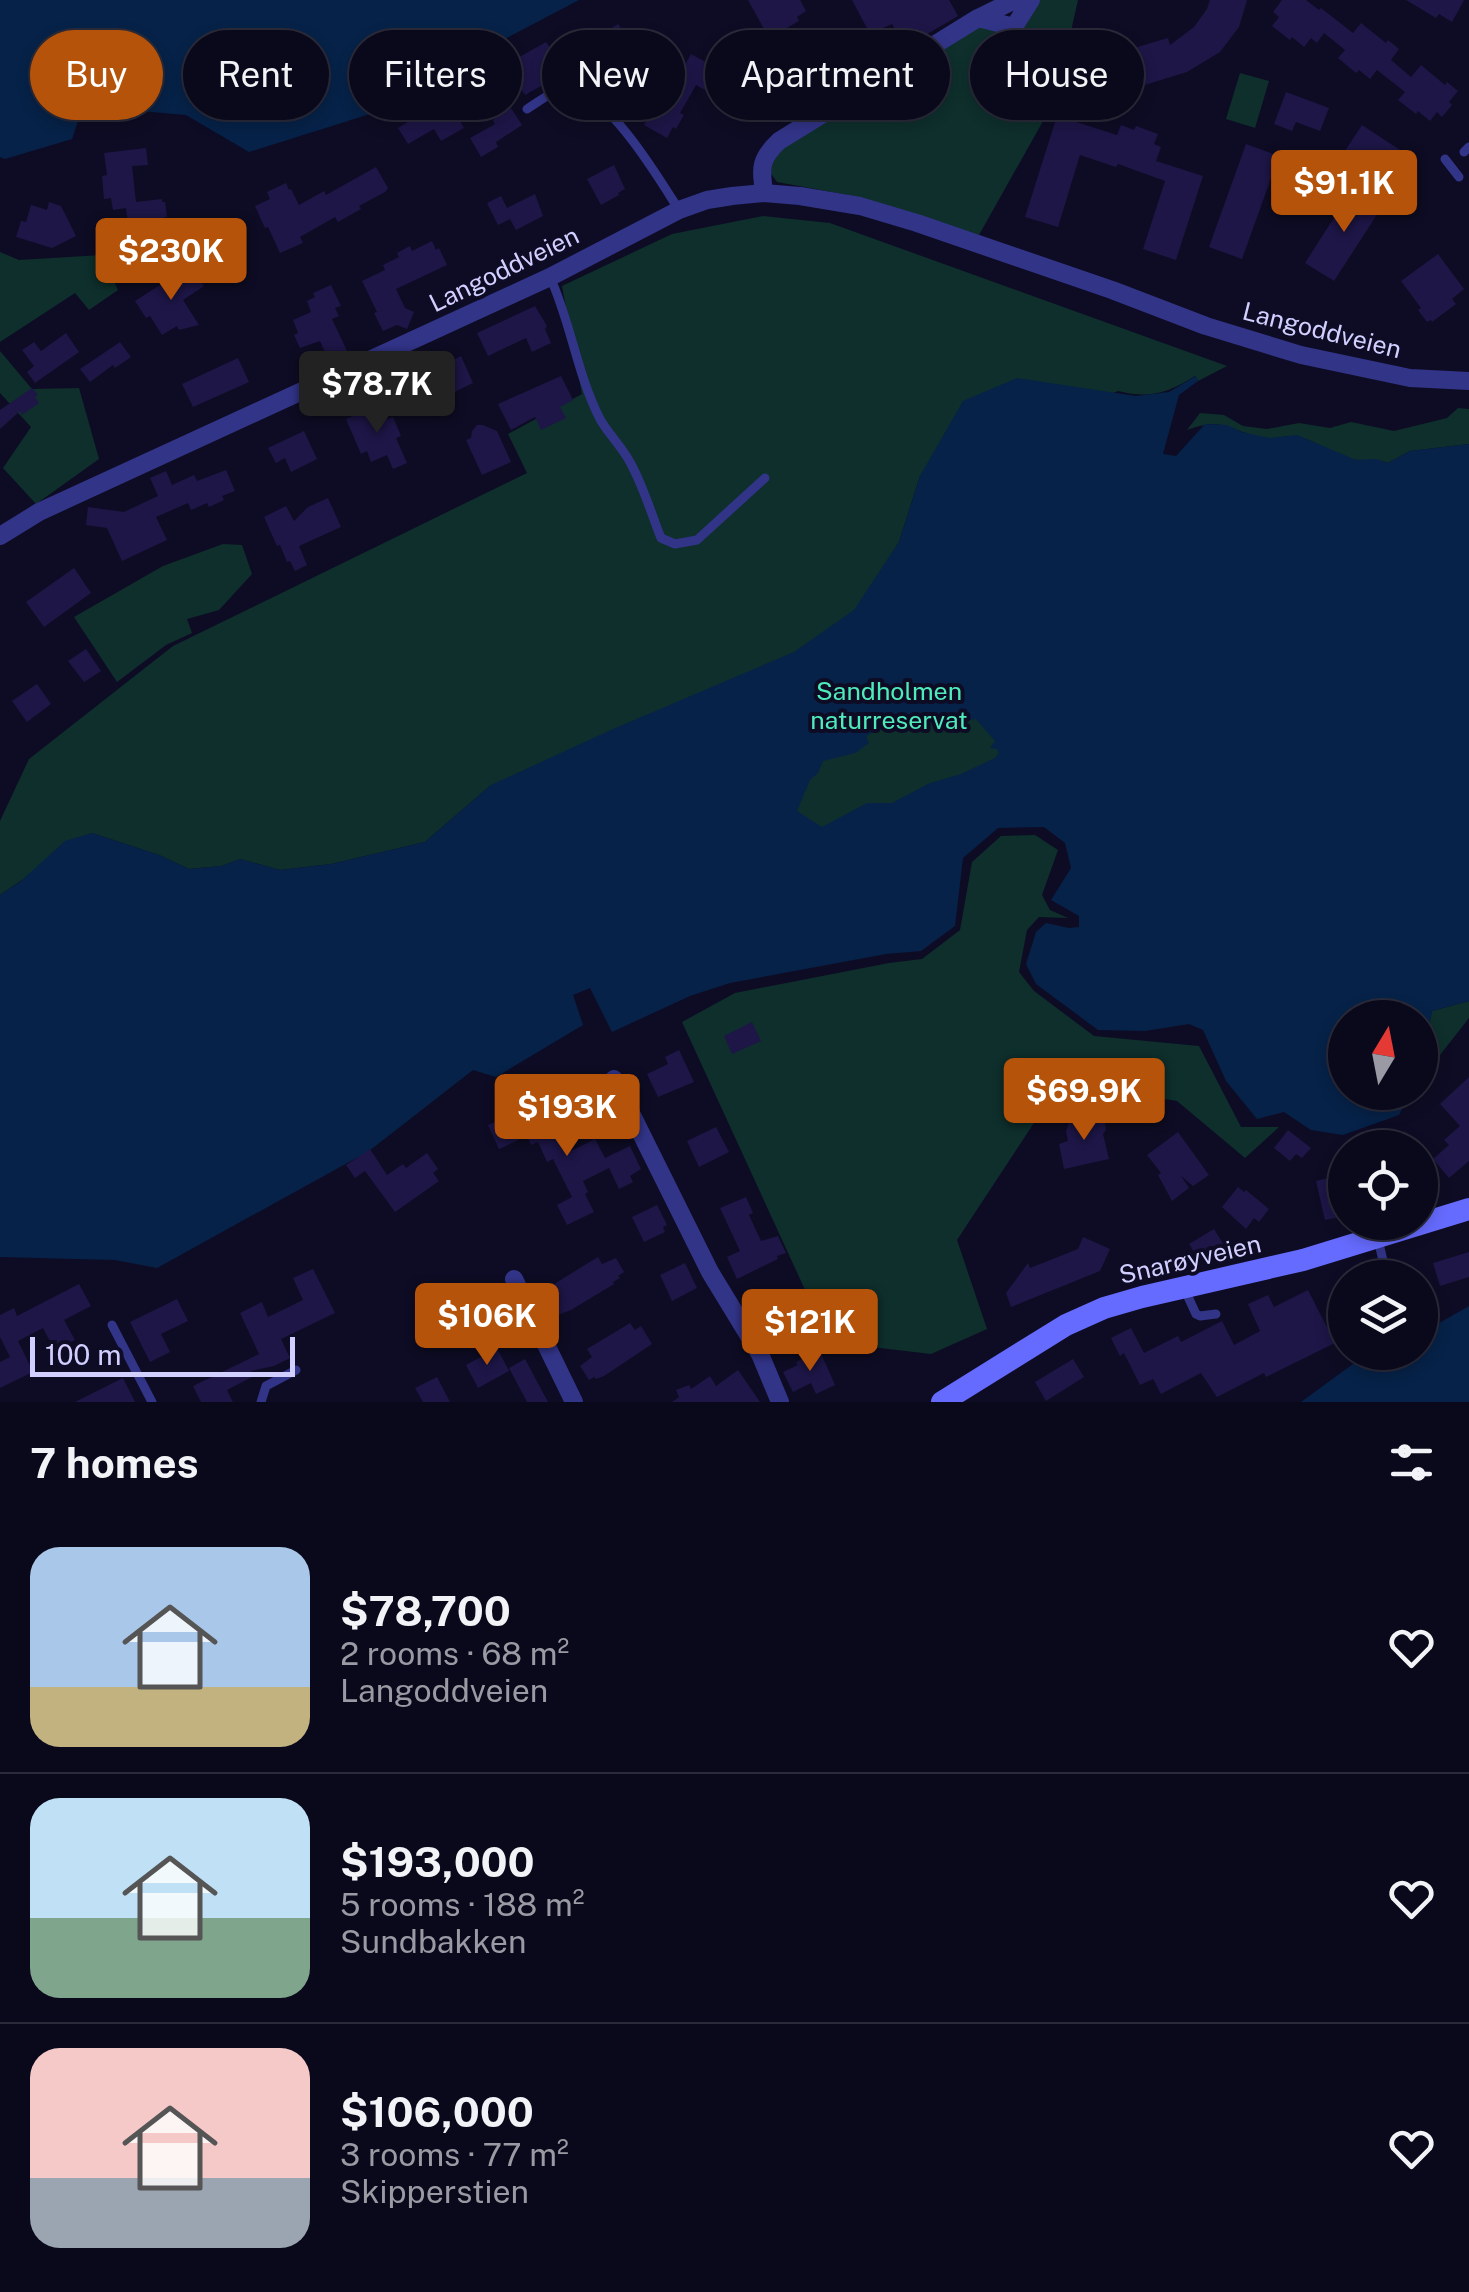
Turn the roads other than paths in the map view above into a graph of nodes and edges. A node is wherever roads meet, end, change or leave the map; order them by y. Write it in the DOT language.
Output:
graph roads {
  1 [pos="1015,0"];
  2 [pos="1031,0"];
  3 [pos="978,18"];
  4 [pos="528,108"];
  5 [pos="1445,158"];
  6 [pos="1458,176"];
  7 [pos="764,194"];
  8 [pos="678,210"];
  9 [pos="550,277"];
  10 [pos="1469,381"];
  11 [pos="765,478"];
  12 [pos="0,536"];
  13 [pos="614,1079"];
  14 [pos="1469,1210"];
  15 [pos="1438,1218"];
  16 [pos="1357,1240"];
  17 [pos="514,1280"];
  18 [pos="1184,1288"];
  19 [pos="1216,1314"];
  20 [pos="112,1325"];
  21 [pos="296,1370"];
  22 [pos="152,1402"];
  23 [pos="262,1402"];
  24 [pos="574,1402"];
  25 [pos="780,1402"];
  26 [pos="942,1402"];
  1 -- 3 [label="street"];
  2 -- 3 [label="street"];
  3 -- 7 [label="street"];
  4 -- 8 [label="lane"];
  5 -- 6 [label="lane"];
  7 -- 8 [label="street, Langoddveien"];
  7 -- 10 [label="street, Langoddveien"];
  8 -- 9 [label="street, Langoddveien"];
  9 -- 11 [label="lane"];
  9 -- 12 [label="street, Langoddveien"];
  13 -- 25 [label="street"];
  14 -- 15 [label="street, Snarøyveien"];
  16 -- 18 [label="street, Snarøyveien"];
  17 -- 24 [label="street"];
  18 -- 19 [label="lane"];
  18 -- 26 [label="street, Snarøyveien"];
  20 -- 22 [label="lane"];
  21 -- 23 [label="lane"];
}
